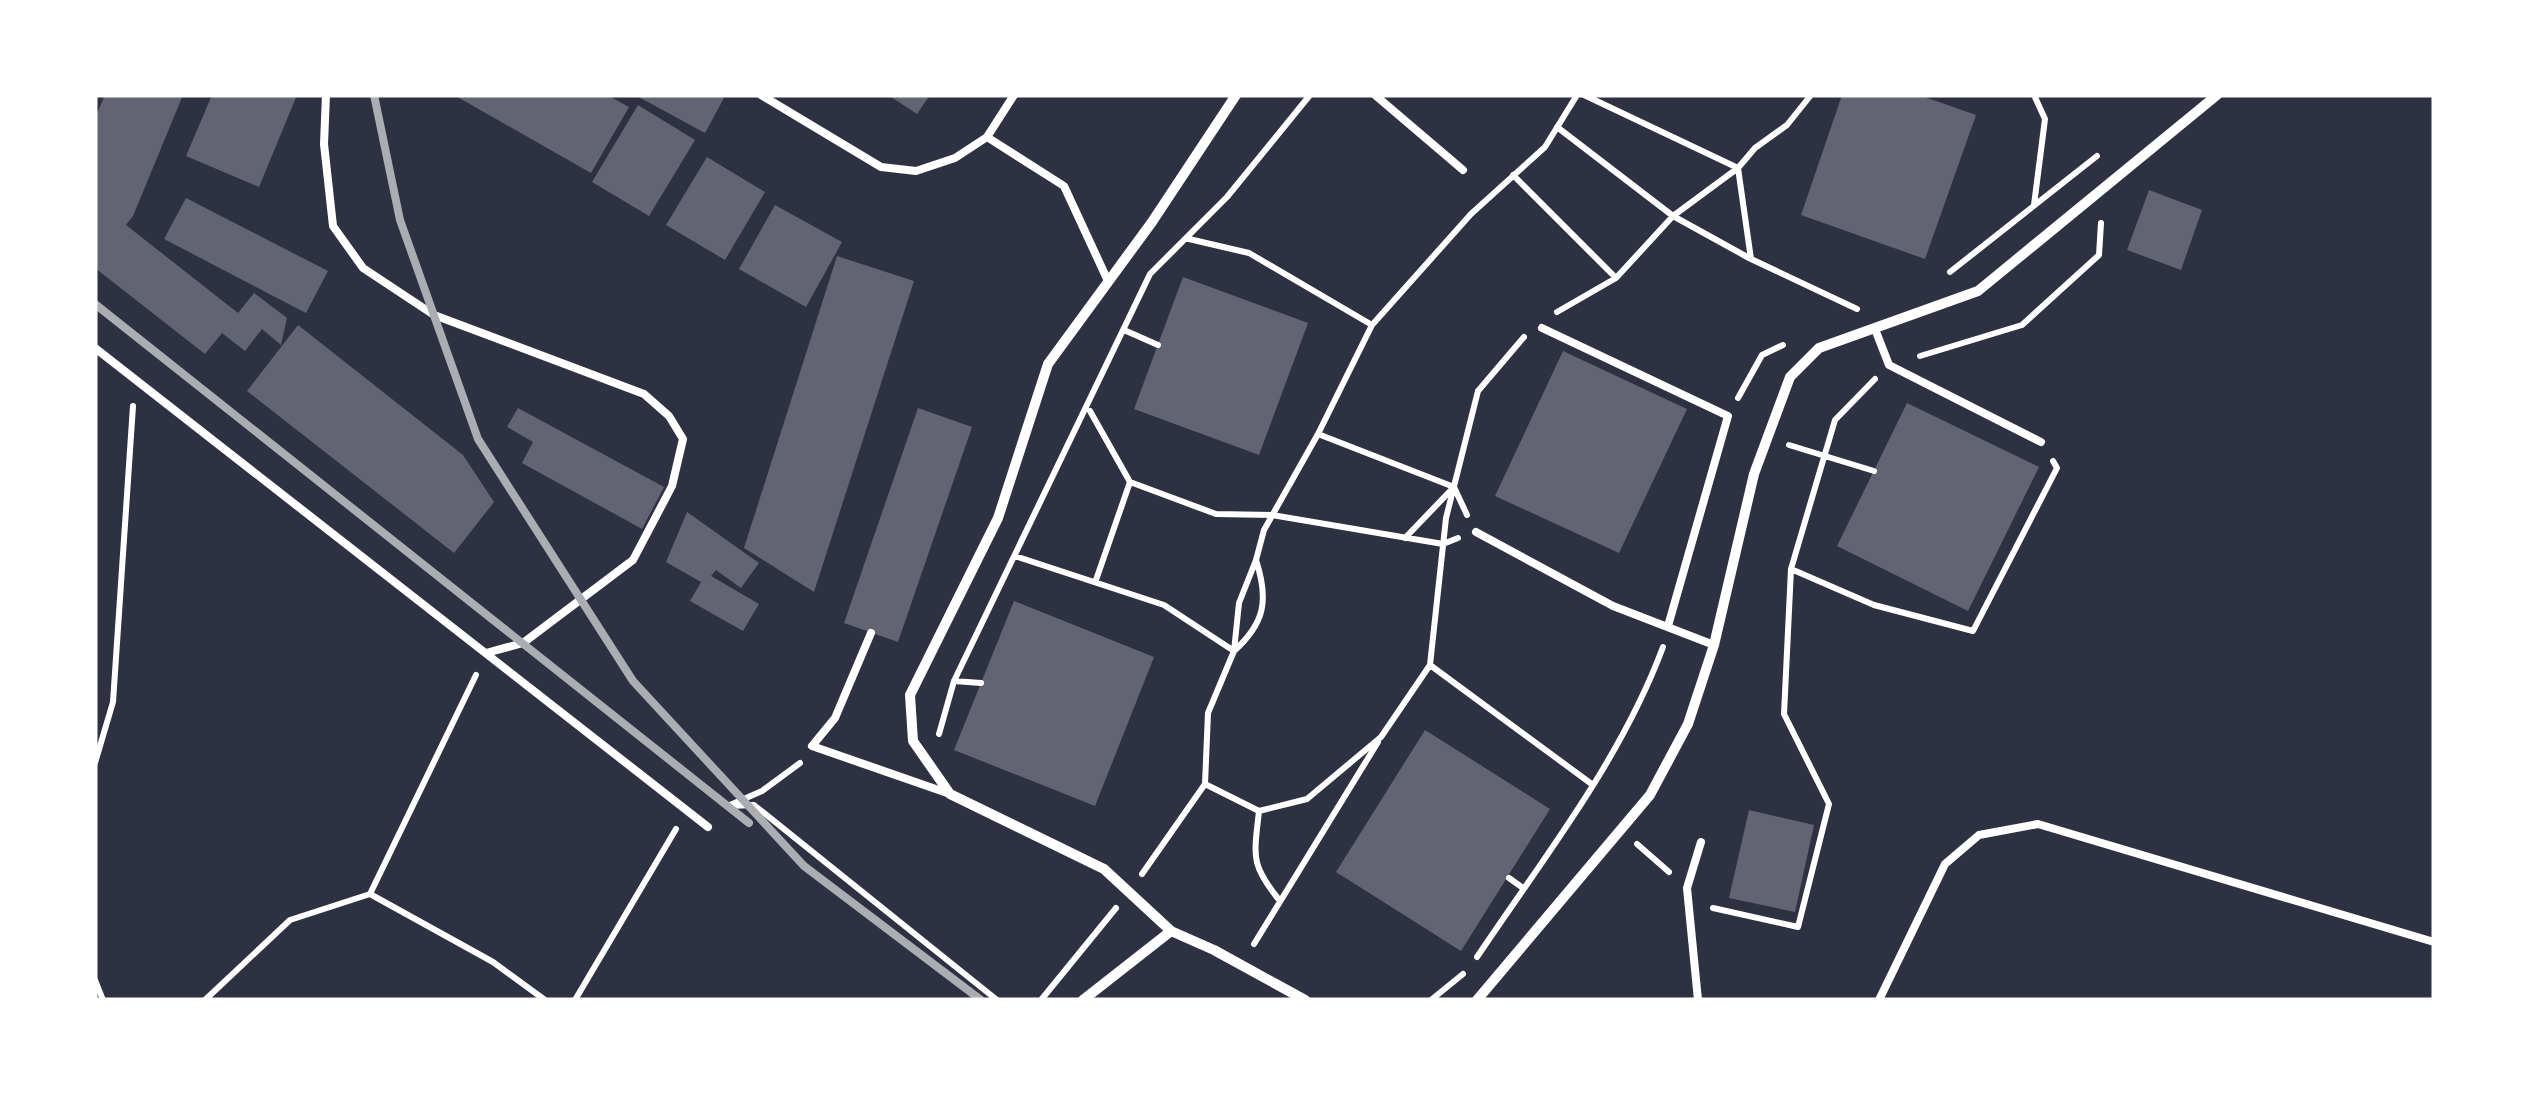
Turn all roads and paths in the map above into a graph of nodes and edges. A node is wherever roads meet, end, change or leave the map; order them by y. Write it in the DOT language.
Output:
graph roads {
  1 [pos="326,95"];
  2 [pos="760,95"];
  3 [pos="1014,95"];
  4 [pos="1236,95"];
  5 [pos="1310,95"];
  6 [pos="1375,95"];
  7 [pos="1581,95"];
  8 [pos="1811,95"];
  9 [pos="2034,95"];
  10 [pos="2217,95"];
  11 [pos="1557,127"];
  12 [pos="987,137"];
  13 [pos="2112,144"];
  14 [pos="1738,168"];
  15 [pos="1463,170"];
  16 [pos="1513,175"];
  17 [pos="2104,187"];
  18 [pos="2034,206"];
  19 [pos="1673,216"];
  20 [pos="1189,238"];
  21 [pos="1750,259"];
  22 [pos="1946,276"];
  23 [pos="1616,278"];
  24 [pos="1108,281"];
  25 [pos="1550,316"];
  26 [pos="1846,318"];
  27 [pos="1372,324"];
  28 [pos="1538,327"];
  29 [pos="1875,329"];
  30 [pos="1124,330"];
  31 [pos="1796,340"];
  32 [pos="1158,345"];
  33 [pos="95,348"];
  34 [pos="1889,365"];
  35 [pos="134,380"];
  36 [pos="1090,412"];
  37 [pos="1728,416"];
  38 [pos="1318,434"];
  39 [pos="1767,439"];
  40 [pos="2040,442"];
  41 [pos="1824,453"];
  42 [pos="1874,471"];
  43 [pos="1130,482"];
  44 [pos="1454,487"];
  45 [pos="1272,515"];
  46 [pos="1476,532"];
  47 [pos="1405,538"];
  48 [pos="1443,544"];
  49 [pos="1016,556"];
  50 [pos="1256,560"];
  51 [pos="1791,569"];
  52 [pos="1096,581"];
  53 [pos="1668,626"];
  54 [pos="871,633"];
  55 [pos="1714,645"];
  56 [pos="1234,650"];
  57 [pos="486,653"];
  58 [pos="1430,665"];
  59 [pos="954,681"];
  60 [pos="981,683"];
  61 [pos="1382,737"];
  62 [pos="936,741"];
  63 [pos="812,746"];
  64 [pos="95,763"];
  65 [pos="1205,784"];
  66 [pos="1593,785"];
  67 [pos="950,794"];
  68 [pos="728,806"];
  69 [pos="686,810"];
  70 [pos="1258,811"];
  71 [pos="708,827"];
  72 [pos="1621,830"];
  73 [pos="1701,842"];
  74 [pos="1125,864"];
  75 [pos="1142,874"];
  76 [pos="1508,878"];
  77 [pos="1523,888"];
  78 [pos="1687,888"];
  79 [pos="1129,890"];
  80 [pos="370,894"];
  81 [pos="1280,901"];
  82 [pos="1172,931"];
  83 [pos="2434,942"];
  84 [pos="1252,947"];
  85 [pos="95,980"];
  86 [pos="103,1000"];
  87 [pos="204,1000"];
  88 [pos="545,1000"];
  89 [pos="575,1000"];
  90 [pos="997,1000"];
  91 [pos="1041,1000"];
  92 [pos="1083,1000"];
  93 [pos="1304,1000"];
  94 [pos="1431,1000"];
  95 [pos="1478,1000"];
  96 [pos="1698,1000"];
  97 [pos="1879,1000"];
  1 -- 57 [label="lane"];
  2 -- 12 [label="lane"];
  3 -- 12 [label="lane"];
  4 -- 24 [label="street"];
  5 -- 20 [label="path"];
  6 -- 15 [label="lane"];
  7 -- 11 [label="path"];
  7 -- 14 [label="path"];
  8 -- 14 [label="path"];
  9 -- 18 [label="path"];
  10 -- 17 [label="street"];
  11 -- 16 [label="path"];
  11 -- 19 [label="path"];
  12 -- 24 [label="lane"];
  13 -- 18 [label="path"];
  14 -- 19 [label="path"];
  14 -- 21 [label="path"];
  16 -- 23 [label="path"];
  16 -- 27 [label="path"];
  17 -- 29 [label="street"];
  17 -- 34 [label="path"];
  18 -- 22 [label="path"];
  19 -- 21 [label="path"];
  19 -- 23 [label="path"];
  20 -- 27 [label="path"];
  20 -- 30 [label="path"];
  21 -- 26 [label="path"];
  23 -- 25 [label="path"];
  24 -- 67 [label="street"];
  27 -- 38 [label="path"];
  28 -- 37 [label="lane"];
  28 -- 44 [label="path"];
  29 -- 34 [label="lane"];
  29 -- 39 [label="street"];
  30 -- 32 [label="path"];
  30 -- 49 [label="path"];
  31 -- 37 [label="path"];
  33 -- 35 [label="lane"];
  34 -- 40 [label="lane"];
  34 -- 41 [label="path"];
  35 -- 57 [label="lane"];
  35 -- 64 [label="path"];
  36 -- 43 [label="path"];
  37 -- 53 [label="lane"];
  38 -- 44 [label="path"];
  38 -- 45 [label="path"];
  39 -- 41 [label="path"];
  39 -- 55 [label="street"];
  40 -- 51 [label="path"];
  41 -- 42 [label="path"];
  41 -- 51 [label="path"];
  43 -- 45 [label="path"];
  43 -- 52 [label="path"];
  44 -- 47 [label="path"];
  44 -- 48 [label="path"];
  45 -- 47 [label="path"];
  45 -- 50 [label="path"];
  46 -- 53 [label="lane"];
  47 -- 48 [label="path"];
  48 -- 58 [label="path"];
  49 -- 52 [label="path"];
  49 -- 59 [label="path"];
  50 -- 56 [label="path"];
  50 -- 56 [label="path"];
  51 -- 78 [label="path"];
  52 -- 56 [label="path"];
  53 -- 55 [label="lane"];
  53 -- 66 [label="path"];
  54 -- 63 [label="lane"];
  55 -- 72 [label="street"];
  56 -- 65 [label="path"];
  57 -- 69 [label="lane"];
  57 -- 80 [label="path"];
  58 -- 61 [label="path"];
  58 -- 66 [label="path"];
  59 -- 60 [label="path"];
  59 -- 62 [label="path"];
  61 -- 70 [label="path"];
  61 -- 81 [label="path"];
  63 -- 67 [label="lane"];
  63 -- 68 [label="path"];
  65 -- 70 [label="path"];
  65 -- 75 [label="path"];
  66 -- 77 [label="path"];
  67 -- 79 [label="street"];
  68 -- 71 [label="path"];
  68 -- 90 [label="path"];
  69 -- 71 [label="lane"];
  69 -- 89 [label="path"];
  70 -- 81 [label="path"];
  72 -- 78 [label="path"];
  72 -- 95 [label="street"];
  73 -- 78 [label="lane"];
  74 -- 75 [label="path"];
  75 -- 79 [label="path"];
  76 -- 77 [label="path"];
  77 -- 94 [label="path"];
  78 -- 96 [label="lane"];
  79 -- 82 [label="street"];
  79 -- 91 [label="path"];
  80 -- 87 [label="path"];
  80 -- 88 [label="path"];
  81 -- 84 [label="path"];
  82 -- 92 [label="street"];
  82 -- 93 [label="street"];
  83 -- 97 [label="lane"];
  85 -- 86 [label="path"];
}
